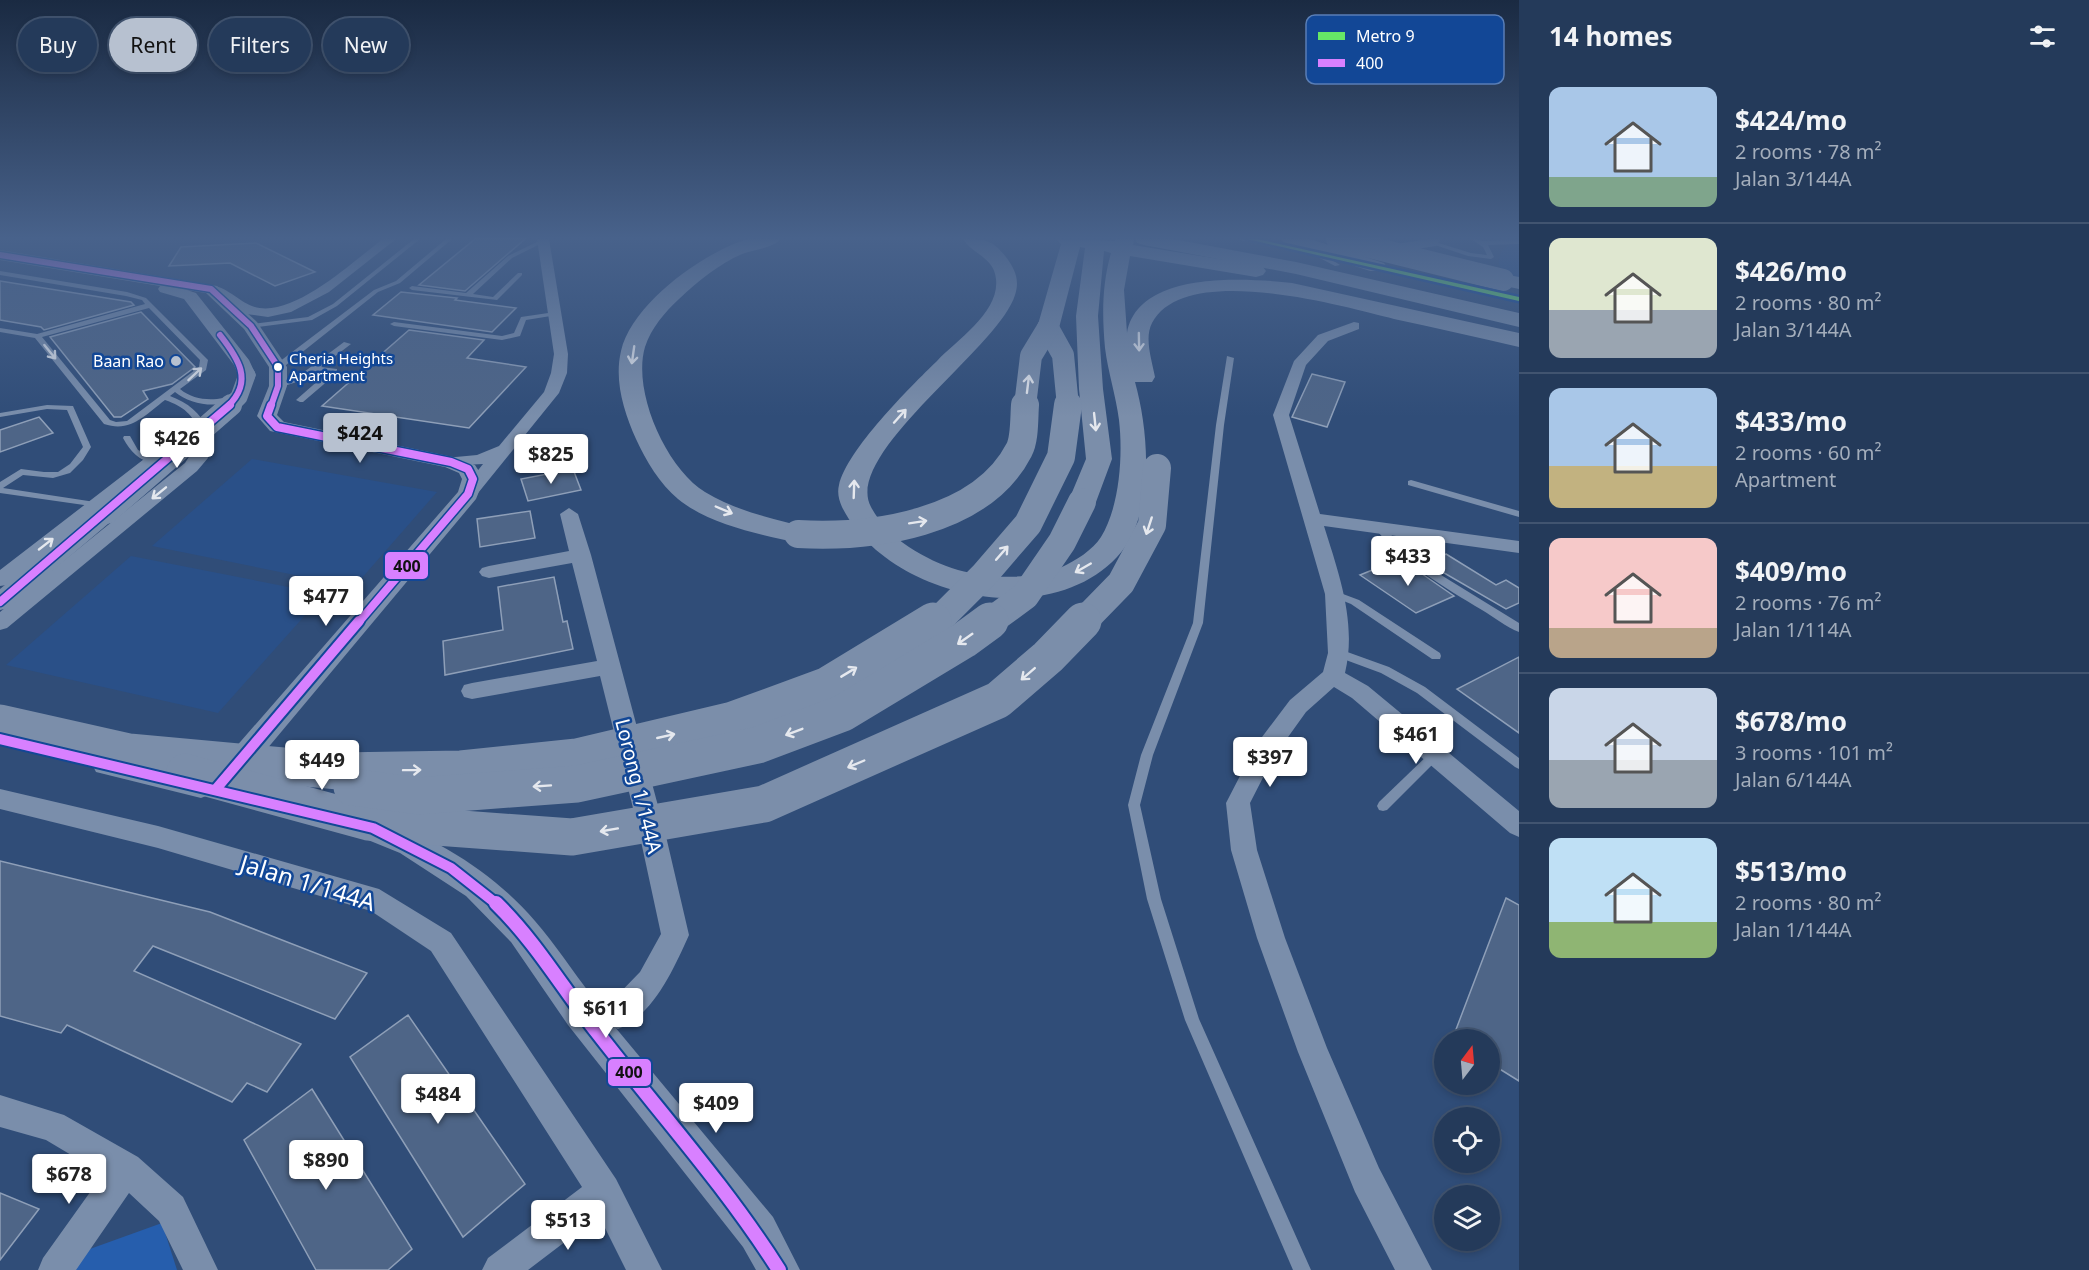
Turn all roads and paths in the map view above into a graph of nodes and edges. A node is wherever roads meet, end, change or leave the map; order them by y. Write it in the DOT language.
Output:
graph roads {
  1 [pos="142,298"];
  2 [pos="192,298"];
  3 [pos="222,298"];
  4 [pos="228,298"];
  5 [pos="311,298"];
  6 [pos="341,298"];
  7 [pos="367,298"];
  8 [pos="552,298"];
  9 [pos="668,298"];
  10 [pos="1004,298"];
  11 [pos="1056,298"];
  12 [pos="1090,298"];
  13 [pos="1113,298"];
  14 [pos="1169,298"];
  15 [pos="1334,298"];
  16 [pos="1385,298"];
  17 [pos="1426,298"];
  18 [pos="1489,298"];
  19 [pos="150,305"];
  20 [pos="1519,305"];
  21 [pos="555,314"];
  22 [pos="1519,320"];
  23 [pos="394,324"];
  24 [pos="251,326"];
  25 [pos="1354,326"];
  26 [pos="1519,326"];
  27 [pos="1048,328"];
  28 [pos="0,330"];
  29 [pos="37,336"];
  30 [pos="1519,340"];
  31 [pos="347,344"];
  32 [pos="1230,358"];
  33 [pos="278,367"];
  34 [pos="315,368"];
  35 [pos="278,386"];
  36 [pos="176,389"];
  37 [pos="239,397"];
  38 [pos="164,398"];
  39 [pos="300,400"];
  40 [pos="0,415"];
  41 [pos="204,430"];
  42 [pos="127,438"];
  43 [pos="505,448"];
  44 [pos="154,460"];
  45 [pos="451,462"];
  46 [pos="1411,483"];
  47 [pos="0,488"];
  48 [pos="468,494"];
  49 [pos="101,509"];
  50 [pos="569,514"];
  51 [pos="1519,514"];
  52 [pos="1313,519"];
  53 [pos="1379,527"];
  54 [pos="1519,547"];
  55 [pos="581,555"];
  56 [pos="489,572"];
  57 [pos="0,579"];
  58 [pos="1335,594"];
  59 [pos="0,602"];
  60 [pos="0,623"];
  61 [pos="1519,628"];
  62 [pos="1436,656"];
  63 [pos="1336,664"];
  64 [pos="608,667"];
  65 [pos="472,691"];
  66 [pos="0,723"];
  67 [pos="0,728"];
  68 [pos="0,739"];
  69 [pos="1435,755"];
  70 [pos="129,758"];
  71 [pos="1519,764"];
  72 [pos="216,789"];
  73 [pos="0,800"];
  74 [pos="1383,806"];
  75 [pos="1519,826"];
  76 [pos="602,1019"];
  77 [pos="0,1111"];
  78 [pos="126,1169"];
  79 [pos="604,1191"];
  80 [pos="55,1270"];
  81 [pos="201,1270"];
  82 [pos="500,1270"];
  83 [pos="644,1270"];
  84 [pos="779,1270"];
  85 [pos="1302,1270"];
  86 [pos="1414,1270"];
  1 -- 19 [label="lane"];
  2 -- 37 [label="street, bridge"];
  3 -- 24 [label="street"];
  4 -- 5 [label="street"];
  6 -- 24 [label="lane"];
  7 -- 33 [label="lane"];
  8 -- 21 [label="street"];
  9 -- 27 [label="highway, one-way, bridge"];
  13 -- 10 [label="highway, one-way, bridge"];
  11 -- 27 [label="highway"];
  12 -- 70 [label="highway, one-way, bridge"];
  14 -- 70 [label="highway, one-way, bridge"];
  30 -- 15 [label="highway, one-way, bridge"];
  16 -- 26 [label="highway"];
  17 -- 22 [label="highway"];
  18 -- 20 [label="highway"];
  19 -- 29 [label="lane"];
  36 -- 19 [label="lane, one-way"];
  21 -- 23 [label="lane"];
  21 -- 43 [label="street"];
  24 -- 33 [label="street"];
  25 -- 52 [label="street"];
  66 -- 27 [label="highway, one-way, bridge"];
  28 -- 29 [label="lane"];
  29 -- 38 [label="lane, one-way"];
  31 -- 34 [label="lane"];
  32 -- 85 [label="lane"];
  33 -- 35 [label="street"];
  34 -- 35 [label="lane"];
  34 -- 39 [label="lane"];
  35 -- 45 [label="street"];
  36 -- 37 [label="lane"];
  36 -- 38 [label="lane"];
  37 -- 41 [label="street, bridge"];
  38 -- 41 [label="lane"];
  40 -- 47 [label="lane"];
  41 -- 49 [label="street, bridge"];
  42 -- 44 [label="lane"];
  43 -- 45 [label="street"];
  43 -- 48 [label="street"];
  44 -- 49 [label="street"];
  44 -- 60 [label="street, one-way"];
  45 -- 48 [label="street"];
  46 -- 51 [label="lane"];
  47 -- 49 [label="lane"];
  48 -- 72 [label="street"];
  57 -- 49 [label="street, one-way"];
  49 -- 59 [label="street"];
  50 -- 55 [label="street, Lorong 1/144A"];
  52 -- 53 [label="street"];
  52 -- 58 [label="street"];
  53 -- 54 [label="street"];
  53 -- 61 [label="lane"];
  55 -- 56 [label="street"];
  55 -- 64 [label="street, Lorong 1/144A"];
  58 -- 62 [label="lane"];
  58 -- 63 [label="street"];
  63 -- 69 [label="street"];
  63 -- 71 [label="lane"];
  63 -- 86 [label="street"];
  64 -- 65 [label="street"];
  64 -- 76 [label="street, Lorong 1/144A"];
  67 -- 70 [label="highway"];
  68 -- 72 [label="street"];
  69 -- 74 [label="lane"];
  69 -- 75 [label="street"];
  72 -- 76 [label="street"];
  73 -- 79 [label="street, Jalan 1/144A"];
  76 -- 84 [label="street"];
  77 -- 78 [label="street"];
  78 -- 80 [label="street"];
  78 -- 81 [label="street"];
  79 -- 82 [label="street"];
  79 -- 83 [label="street, Jalan 1/144A"];
}
